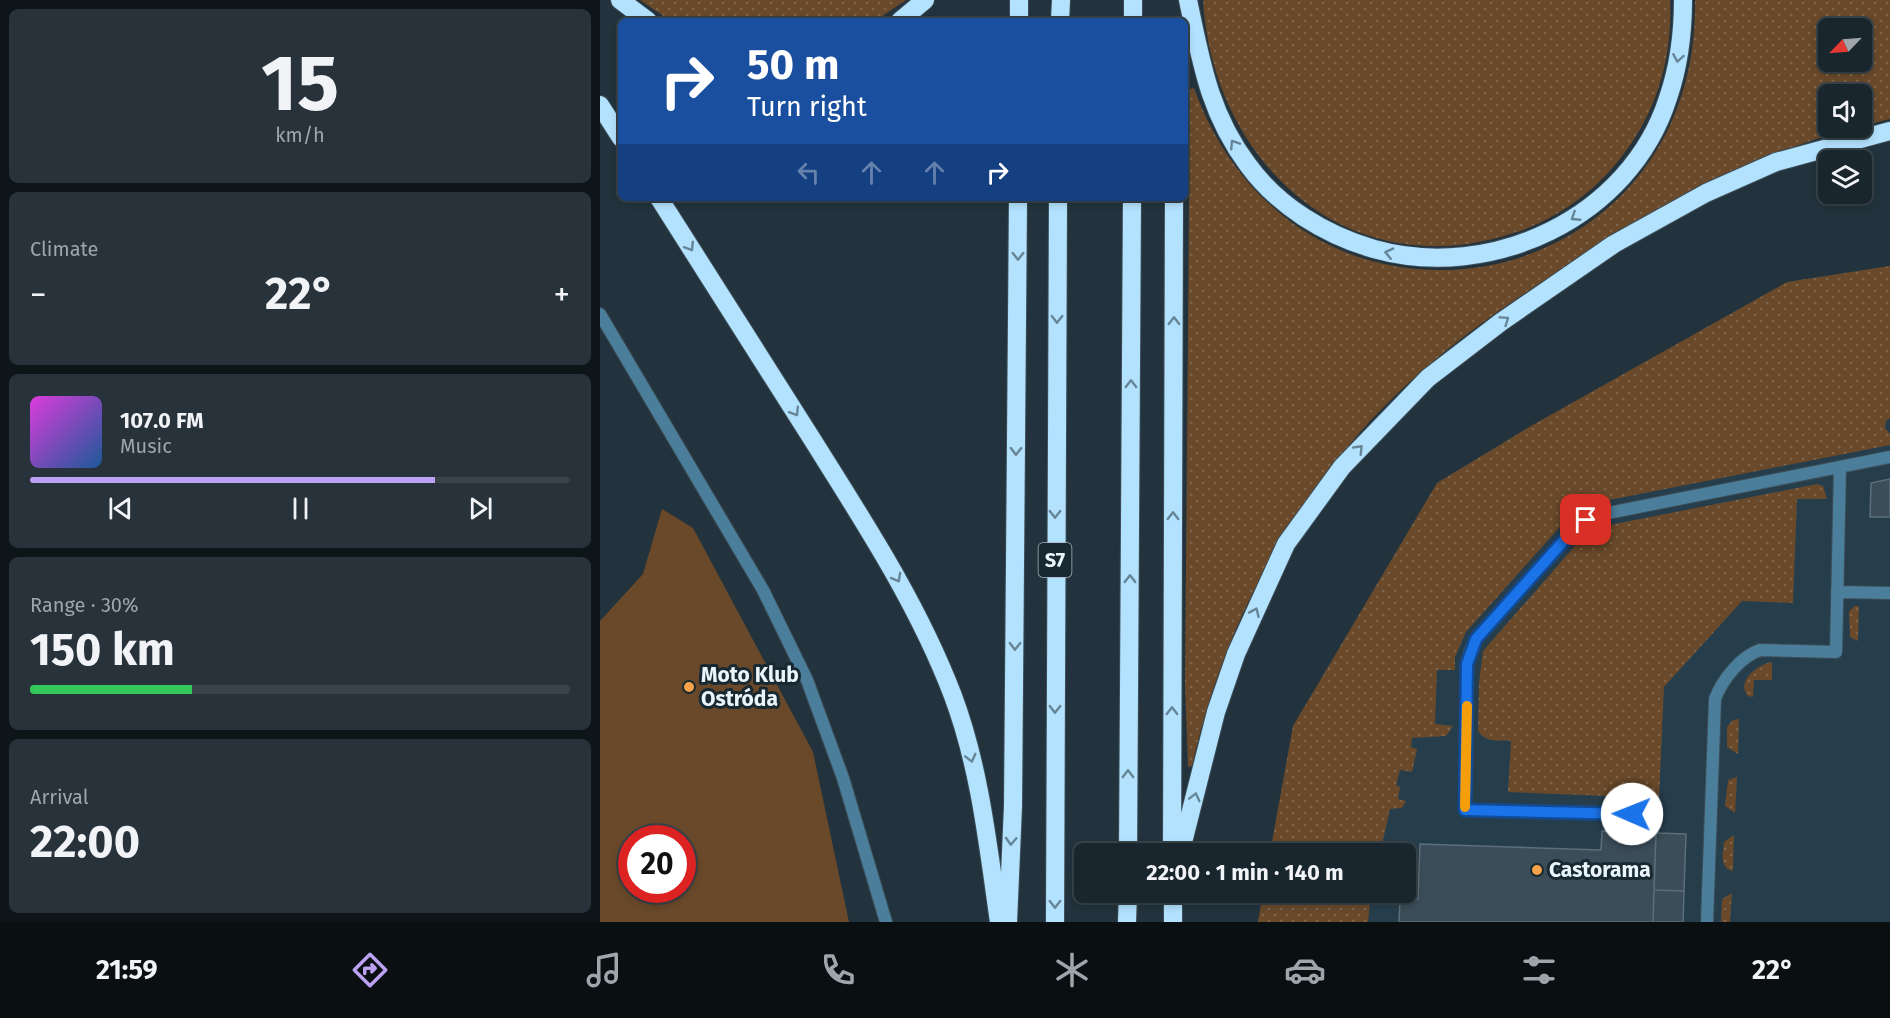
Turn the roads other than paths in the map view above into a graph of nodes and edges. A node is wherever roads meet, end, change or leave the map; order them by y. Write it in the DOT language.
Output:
graph roads {
  1 [pos="620,0"];
  2 [pos="925,0"];
  3 [pos="1019,0"];
  4 [pos="1061,0"];
  5 [pos="1133,0"];
  6 [pos="1181,0"];
  7 [pos="1188,0"];
  8 [pos="1683,0"];
  9 [pos="644,18"];
  10 [pos="904,18"];
  11 [pos="1018,18"];
  12 [pos="1060,18"];
  13 [pos="1133,18"];
  14 [pos="1180,18"];
  15 [pos="600,105"];
  16 [pos="1890,131"];
  17 [pos="618,133"];
  18 [pos="661,201"];
  19 [pos="1018,201"];
  20 [pos="1058,201"];
  21 [pos="1132,201"];
  22 [pos="1174,201"];
  23 [pos="600,314"];
  24 [pos="1890,457"];
  25 [pos="1840,467"];
  26 [pos="1837,592"];
  27 [pos="1890,593"];
  28 [pos="1656,814"];
  29 [pos="1128,843"];
  30 [pos="1172,843"];
  31 [pos="1183,843"];
  32 [pos="1128,903"];
  33 [pos="1173,903"];
  34 [pos="886,922"];
  35 [pos="999,922"];
  36 [pos="1008,922"];
  37 [pos="1055,922"];
  38 [pos="1127,922"];
  39 [pos="1173,922"];
  40 [pos="1707,922"];
  1 -- 9 [label="highway"];
  2 -- 10 [label="highway"];
  3 -- 11 [label="highway"];
  4 -- 12 [label="highway"];
  5 -- 13 [label="highway"];
  6 -- 14 [label="highway"];
  8 -- 7 [label="highway, one-way"];
  15 -- 17 [label="highway"];
  31 -- 16 [label="highway, one-way"];
  18 -- 35 [label="highway, one-way"];
  19 -- 36 [label="highway, one-way"];
  20 -- 37 [label="highway, S7, one-way"];
  29 -- 21 [label="highway, one-way"];
  30 -- 22 [label="highway, one-way"];
  23 -- 34 [label="street"];
  24 -- 25 [label="street"];
  25 -- 26 [label="street"];
  25 -- 28 [label="street"];
  26 -- 27 [label="street"];
  26 -- 40 [label="street"];
  32 -- 38 [label="highway"];
  33 -- 39 [label="highway"];
}
